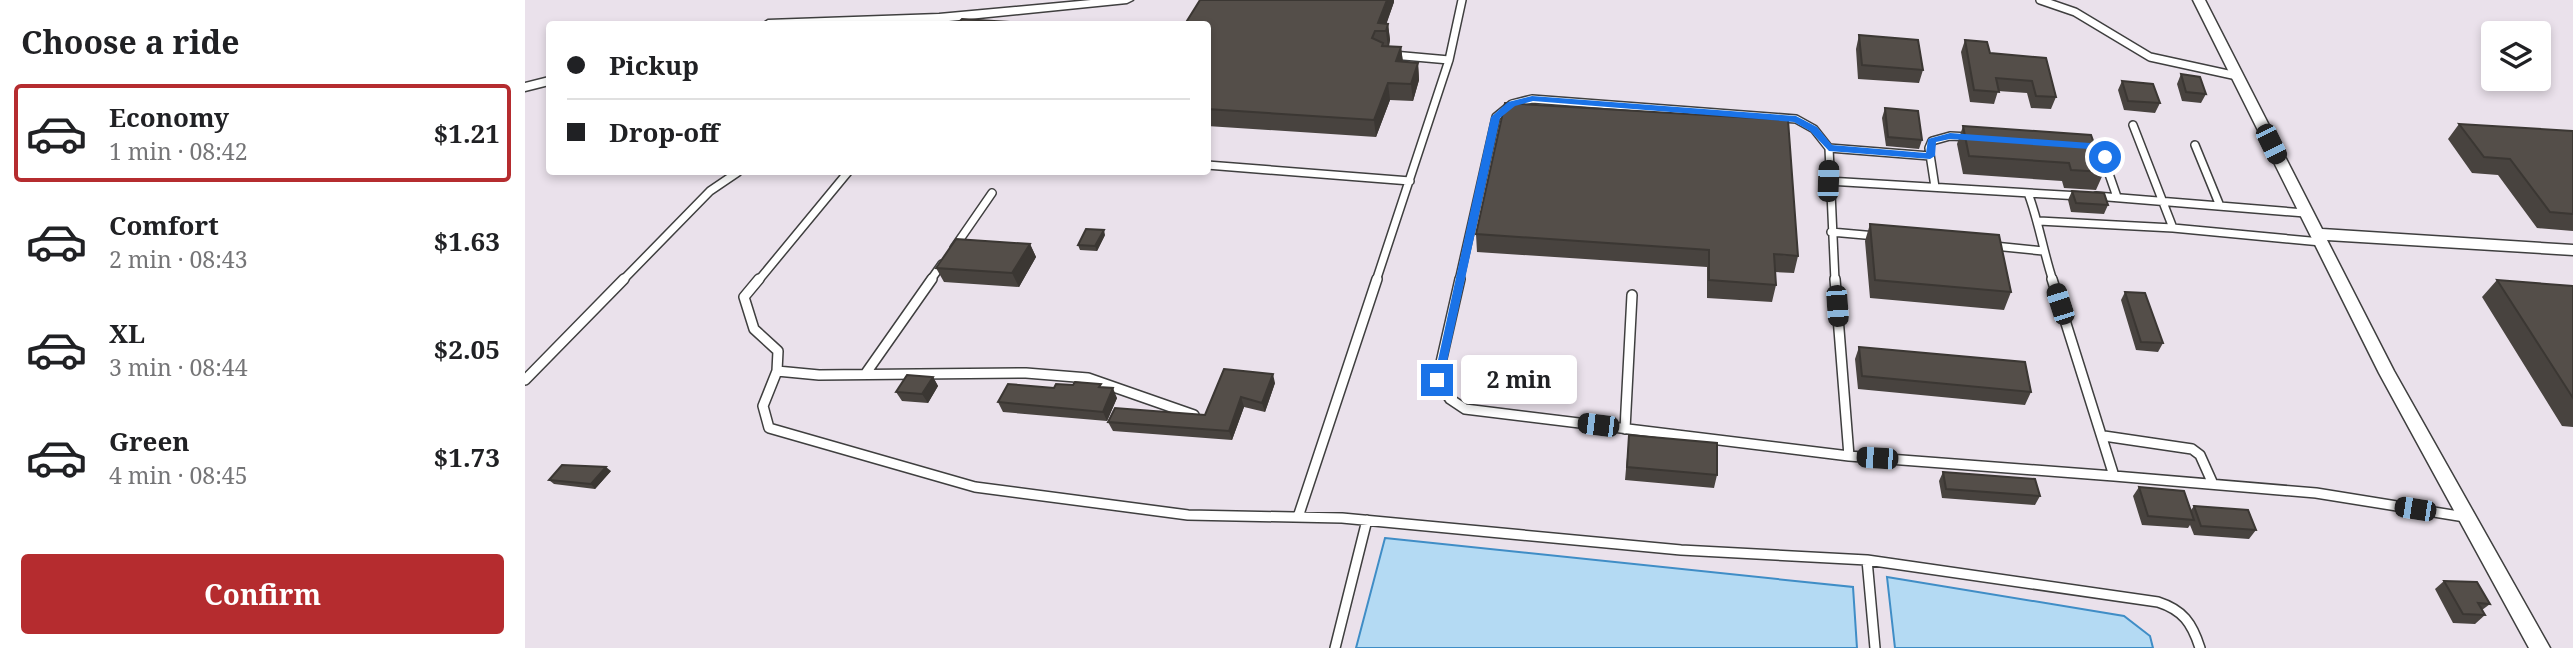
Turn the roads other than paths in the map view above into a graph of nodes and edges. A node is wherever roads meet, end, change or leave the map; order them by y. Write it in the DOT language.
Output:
graph roads {
  1 [pos="1127,0"];
  2 [pos="1462,0"];
  3 [pos="2040,0"];
  4 [pos="2199,0"];
  5 [pos="936,21"];
  6 [pos="1380,54"];
  7 [pos="1449,60"];
  8 [pos="2237,76"];
  9 [pos="546,82"];
  10 [pos="525,87"];
  11 [pos="2133,125"];
  12 [pos="1976,138"];
  13 [pos="2195,145"];
  14 [pos="2078,146"];
  15 [pos="1829,148"];
  16 [pos="1930,156"];
  17 [pos="1211,165"];
  18 [pos="734,175"];
  19 [pos="846,175"];
  20 [pos="1410,181"];
  21 [pos="1828,181"];
  22 [pos="1935,187"];
  23 [pos="992,193"];
  24 [pos="2028,193"];
  25 [pos="2117,197"];
  26 [pos="2164,201"];
  27 [pos="2220,206"];
  28 [pos="2305,213"];
  29 [pos="2039,221"];
  30 [pos="2173,228"];
  31 [pos="1831,232"];
  32 [pos="1884,236"];
  33 [pos="2319,238"];
  34 [pos="1990,246"];
  35 [pos="2573,250"];
  36 [pos="2043,251"];
  37 [pos="1632,295"];
  38 [pos="777,371"];
  39 [pos="866,373"];
  40 [pos="525,380"];
  41 [pos="1194,415"];
  42 [pos="1625,429"];
  43 [pos="2104,436"];
  44 [pos="1849,456"];
  45 [pos="2114,476"];
  46 [pos="2213,484"];
  47 [pos="1298,517"];
  48 [pos="2465,517"];
  49 [pos="1367,520"];
  50 [pos="1867,560"];
  51 [pos="1335,648"];
  52 [pos="1875,648"];
  53 [pos="2200,648"];
  54 [pos="2540,648"];
  1 -- 5 [label="street"];
  2 -- 7 [label="lane"];
  3 -- 8 [label="lane"];
  4 -- 8 [label="street"];
  6 -- 7 [label="lane"];
  7 -- 20 [label="lane"];
  8 -- 28 [label="street"];
  9 -- 10 [label="street"];
  11 -- 26 [label="lane"];
  12 -- 16 [label="lane"];
  13 -- 27 [label="lane"];
  14 -- 25 [label="lane"];
  15 -- 16 [label="lane"];
  15 -- 21 [label="lane"];
  15 -- 42 [label="lane"];
  16 -- 22 [label="lane"];
  17 -- 20 [label="lane"];
  18 -- 40 [label="lane"];
  19 -- 38 [label="lane"];
  20 -- 47 [label="lane"];
  21 -- 22 [label="lane"];
  21 -- 31 [label="lane"];
  22 -- 24 [label="lane"];
  23 -- 39 [label="lane"];
  24 -- 25 [label="lane"];
  24 -- 29 [label="lane"];
  25 -- 26 [label="lane"];
  26 -- 27 [label="lane"];
  26 -- 30 [label="lane"];
  27 -- 28 [label="lane"];
  28 -- 33 [label="street"];
  29 -- 30 [label="lane"];
  29 -- 36 [label="lane"];
  30 -- 33 [label="lane"];
  31 -- 32 [label="lane"];
  31 -- 44 [label="lane"];
  33 -- 35 [label="street"];
  33 -- 48 [label="street"];
  34 -- 36 [label="lane"];
  36 -- 43 [label="lane"];
  37 -- 42 [label="lane"];
  38 -- 39 [label="lane"];
  38 -- 47 [label="lane"];
  39 -- 41 [label="lane"];
  42 -- 44 [label="lane"];
  43 -- 45 [label="lane"];
  43 -- 46 [label="lane"];
  44 -- 45 [label="lane"];
  45 -- 46 [label="lane"];
  46 -- 48 [label="lane"];
  47 -- 49 [label="lane"];
  48 -- 54 [label="street"];
  49 -- 50 [label="lane"];
  49 -- 51 [label="lane"];
  50 -- 52 [label="lane"];
  50 -- 53 [label="lane"];
}
